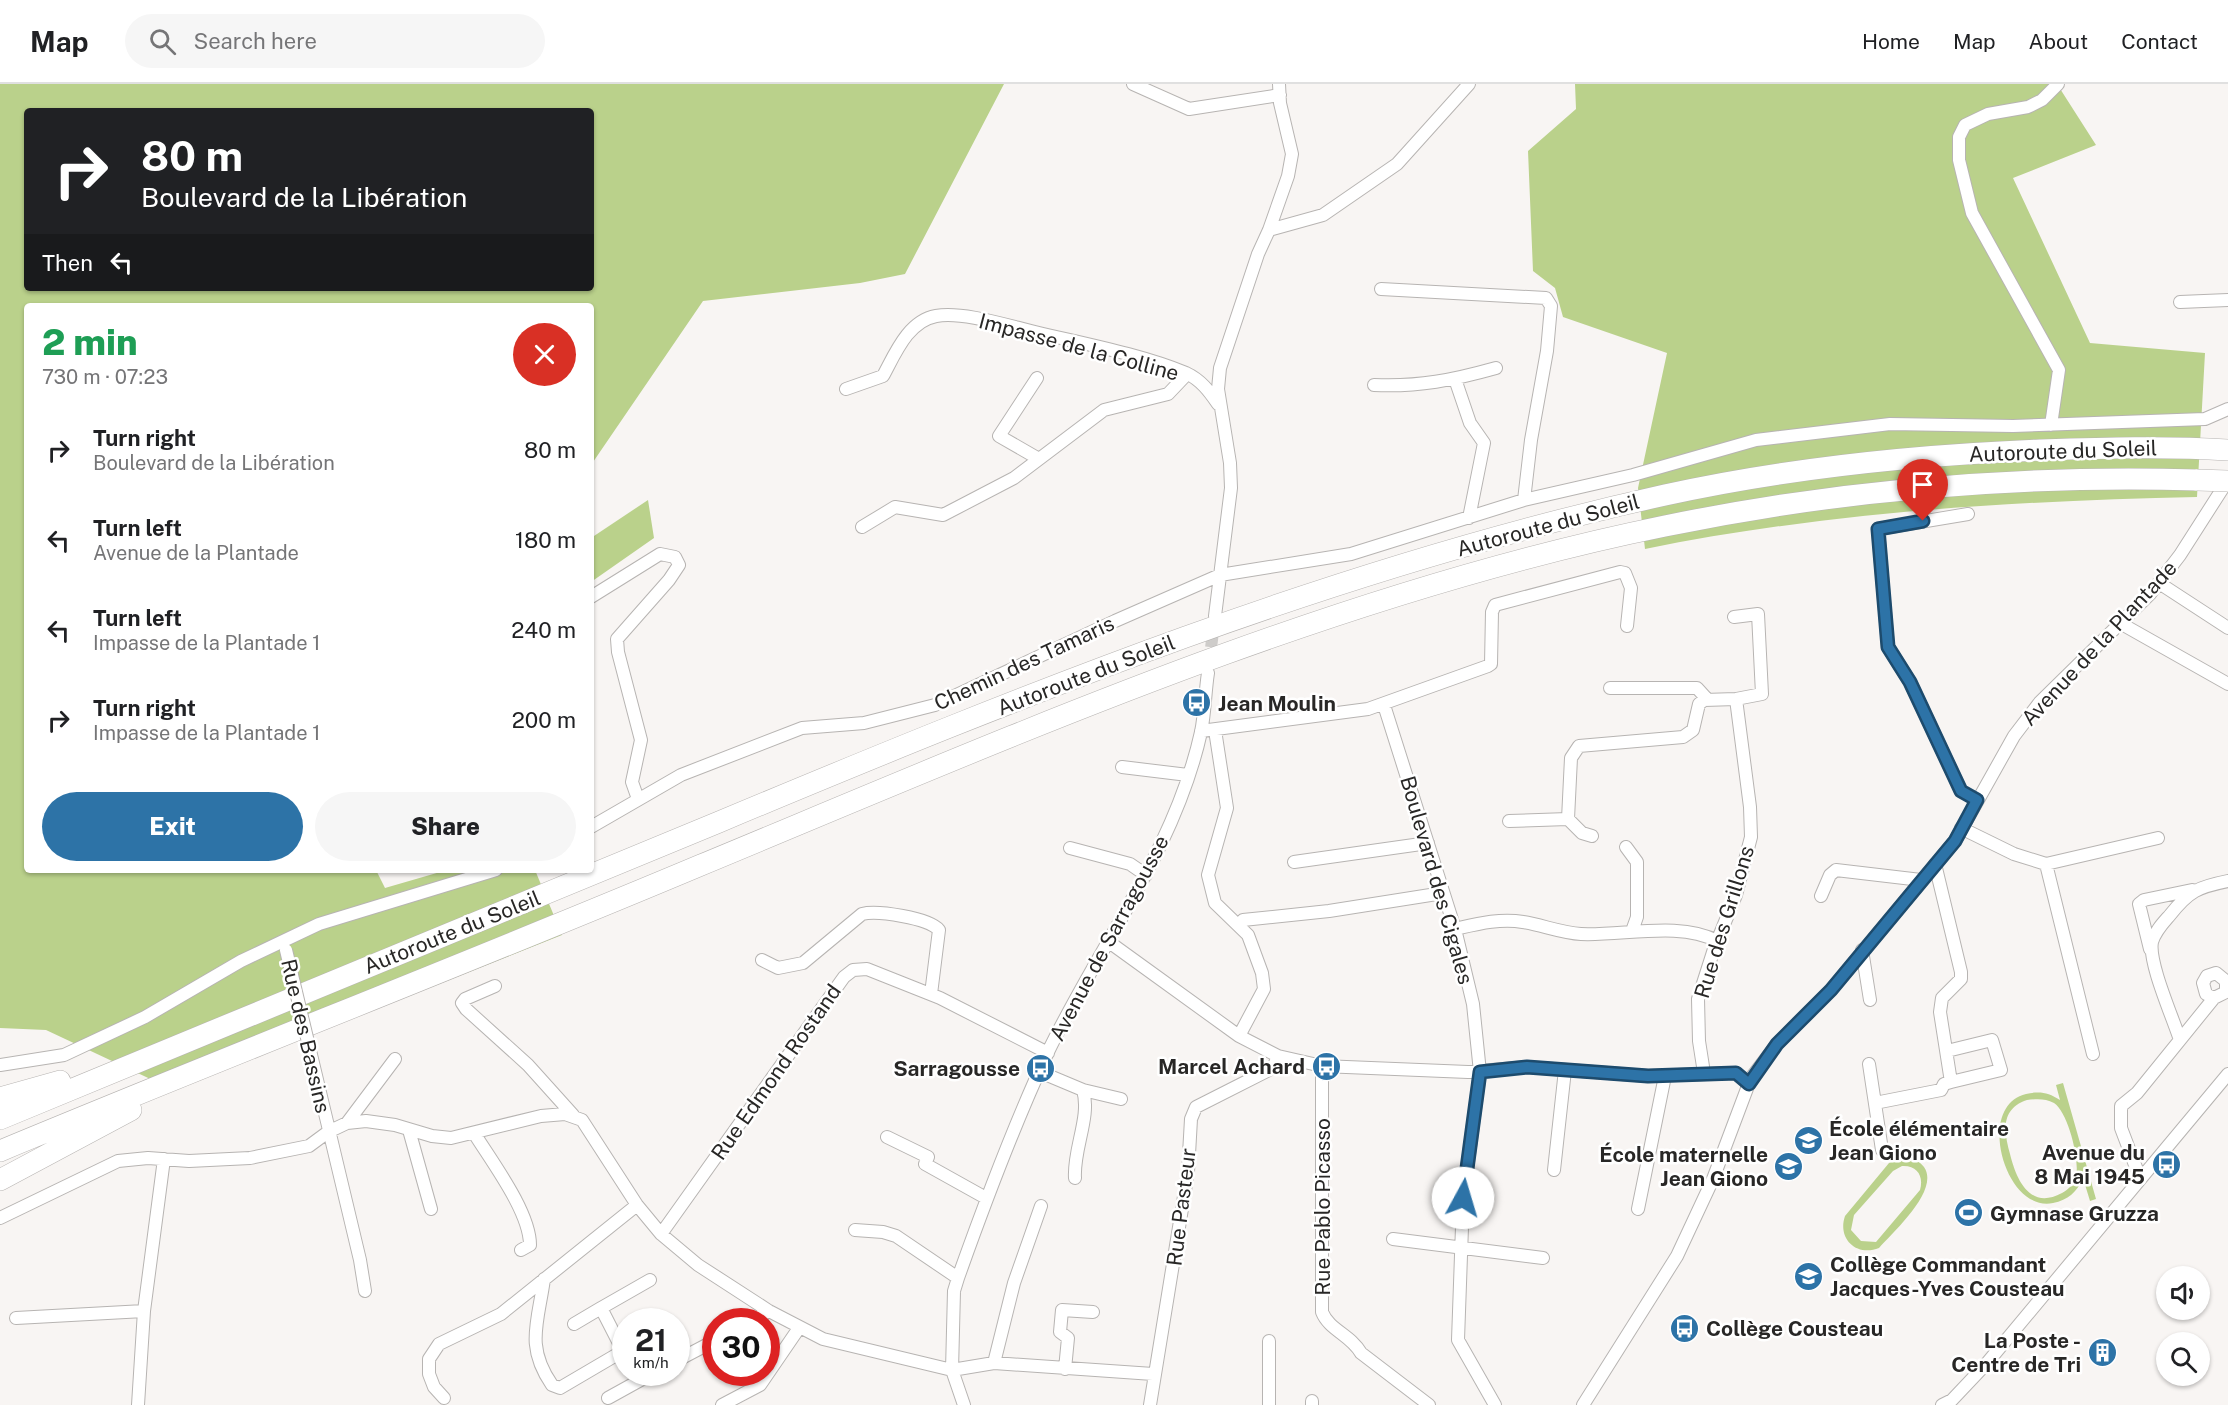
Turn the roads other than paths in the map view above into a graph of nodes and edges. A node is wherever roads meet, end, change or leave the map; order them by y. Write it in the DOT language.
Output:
graph roads {
  1 [pos="1133,84"];
  2 [pos="1469,84"];
  3 [pos="2058,84"];
  4 [pos="1280,89"];
  5 [pos="1269,230"];
  6 [pos="1381,289"];
  7 [pos="2228,300"];
  8 [pos="2180,302"];
  9 [pos="1496,368"];
  10 [pos="1187,374"];
  11 [pos="1037,378"];
  12 [pos="1455,380"];
  13 [pos="1374,385"];
  14 [pos="846,389"];
  15 [pos="1221,409"];
  16 [pos="2228,409"];
  17 [pos="2051,425"];
  18 [pos="2228,450"];
  19 [pos="1039,459"];
  20 [pos="2228,480"];
  21 [pos="1524,500"];
  22 [pos="1968,514"];
  23 [pos="1469,518"];
  24 [pos="862,527"];
  25 [pos="1220,575"];
  26 [pos="2159,583"];
  27 [pos="594,595"];
  28 [pos="1215,616"];
  29 [pos="1734,617"];
  30 [pos="2120,623"];
  31 [pos="1627,626"];
  32 [pos="2228,628"];
  33 [pos="1208,673"];
  34 [pos="2228,684"];
  35 [pos="1610,688"];
  36 [pos="1707,699"];
  37 [pos="1736,699"];
  38 [pos="1384,705"];
  39 [pos="1215,730"];
  40 [pos="1201,731"];
  41 [pos="1122,767"];
  42 [pos="1188,775"];
  43 [pos="638,799"];
  44 [pos="1977,800"];
  45 [pos="1568,819"];
  46 [pos="1509,821"];
  47 [pos="594,825"];
  48 [pos="1961,828"];
  49 [pos="1592,837"];
  50 [pos="2158,838"];
  51 [pos="1428,843"];
  52 [pos="1626,847"];
  53 [pos="1070,848"];
  54 [pos="1294,862"];
  55 [pos="1935,864"];
  56 [pos="2046,864"];
  57 [pos="594,872"];
  58 [pos="486,873"];
  59 [pos="592,873"];
  60 [pos="1146,874"];
  61 [pos="1921,880"];
  62 [pos="2228,881"];
  63 [pos="2195,889"];
  64 [pos="1443,893"];
  65 [pos="1821,896"];
  66 [pos="1244,920"];
  67 [pos="1455,929"];
  68 [pos="1632,931"];
  69 [pos="1717,941"];
  70 [pos="1109,942"];
  71 [pos="284,945"];
  72 [pos="1862,950"];
  73 [pos="2152,956"];
  74 [pos="762,960"];
  75 [pos="495,986"];
  76 [pos="931,994"];
  77 [pos="2214,998"];
  78 [pos="1870,1000"];
  79 [pos="230,1022"];
  80 [pos="1239,1035"];
  81 [pos="2180,1040"];
  82 [pos="1947,1051"];
  83 [pos="241,1053"];
  84 [pos="1048,1053"];
  85 [pos="2093,1054"];
  86 [pos="1278,1056"];
  87 [pos="395,1059"];
  88 [pos="1869,1064"];
  89 [pos="0,1065"];
  90 [pos="1322,1066"];
  91 [pos="1565,1070"];
  92 [pos="1040,1071"];
  93 [pos="1480,1072"];
  94 [pos="1704,1073"];
  95 [pos="2228,1074"];
  96 [pos="1665,1076"];
  97 [pos="1952,1082"];
  98 [pos="2228,1082"];
  99 [pos="1749,1084"];
  100 [pos="2215,1089"];
  101 [pos="1083,1090"];
  102 [pos="0,1098"];
  103 [pos="1120,1099"];
  104 [pos="1875,1103"];
  105 [pos="573,1115"];
  106 [pos="0,1119"];
  107 [pos="347,1124"];
  108 [pos="409,1130"];
  109 [pos="328,1132"];
  110 [pos="474,1133"];
  111 [pos="887,1137"];
  112 [pos="1882,1150"];
  113 [pos="0,1151"];
  114 [pos="164,1160"];
  115 [pos="1554,1170"];
  116 [pos="1075,1178"];
  117 [pos="2140,1178"];
  118 [pos="0,1180"];
  119 [pos="986,1198"];
  120 [pos="637,1205"];
  121 [pos="1041,1206"];
  122 [pos="431,1209"];
  123 [pos="1638,1209"];
  124 [pos="0,1218"];
  125 [pos="855,1230"];
  126 [pos="661,1234"];
  127 [pos="1393,1239"];
  128 [pos="1460,1249"];
  129 [pos="522,1250"];
  130 [pos="1543,1258"];
  131 [pos="958,1278"];
  132 [pos="544,1279"];
  133 [pos="650,1280"];
  134 [pos="365,1291"];
  135 [pos="601,1308"];
  136 [pos="764,1308"];
  137 [pos="144,1311"];
  138 [pos="1094,1312"];
  139 [pos="780,1317"];
  140 [pos="16,1318"];
  141 [pos="574,1324"];
  142 [pos="799,1328"];
  143 [pos="1269,1341"];
  144 [pos="994,1363"];
  145 [pos="1065,1369"];
  146 [pos="952,1370"];
  147 [pos="1154,1374"];
  148 [pos="630,1386"];
  149 [pos="444,1398"];
  150 [pos="608,1398"];
  151 [pos="138,1405"];
  152 [pos="722,1405"];
  153 [pos="964,1405"];
  154 [pos="1150,1405"];
  155 [pos="1269,1405"];
  156 [pos="1429,1405"];
  157 [pos="1495,1405"];
  158 [pos="1583,1405"];
  159 [pos="1942,1405"];
  1 -- 4 [label="street"];
  2 -- 5 [label="street"];
  3 -- 17 [label="street"];
  4 -- 5 [label="street"];
  5 -- 15 [label="street"];
  6 -- 21 [label="street"];
  7 -- 8 [label="street"];
  9 -- 12 [label="street"];
  10 -- 14 [label="street, Impasse de la Colline"];
  10 -- 15 [label="street, Impasse de la Colline"];
  10 -- 19 [label="street"];
  11 -- 19 [label="street"];
  12 -- 13 [label="street"];
  12 -- 23 [label="street"];
  15 -- 25 [label="street"];
  16 -- 17 [label="street, Chemin des Tamaris"];
  17 -- 21 [label="street, Chemin des Tamaris"];
  18 -- 57 [label="highway, Autoroute du Soleil"];
  19 -- 24 [label="street"];
  20 -- 26 [label="street, Avenue de la Plantade"];
  20 -- 83 [label="highway, Autoroute du Soleil, bridge"];
  21 -- 23 [label="street, Chemin des Tamaris"];
  22 -- 44 [label="street"];
  23 -- 25 [label="street, Chemin des Tamaris"];
  25 -- 28 [label="street"];
  25 -- 43 [label="street, Chemin des Tamaris"];
  26 -- 30 [label="street, Avenue de la Plantade"];
  26 -- 32 [label="street"];
  27 -- 43 [label="street"];
  29 -- 37 [label="street"];
  30 -- 34 [label="street"];
  30 -- 44 [label="street, Avenue de la Plantade"];
  31 -- 38 [label="street"];
  33 -- 40 [label="street, Avenue de Sarragousse"];
  35 -- 36 [label="street"];
  36 -- 37 [label="street"];
  36 -- 45 [label="street"];
  37 -- 69 [label="street, Rue des Grillons"];
  38 -- 39 [label="street"];
  38 -- 51 [label="street, Boulevard des Cigales"];
  39 -- 40 [label="street"];
  39 -- 80 [label="street"];
  40 -- 42 [label="street, Avenue de Sarragousse"];
  41 -- 42 [label="street"];
  42 -- 60 [label="street, Avenue de Sarragousse"];
  43 -- 47 [label="street, Chemin des Tamaris"];
  44 -- 48 [label="street, Avenue de la Plantade"];
  45 -- 46 [label="street"];
  45 -- 49 [label="street"];
  48 -- 55 [label="street, Avenue de la Plantade"];
  48 -- 56 [label="street"];
  50 -- 56 [label="street"];
  51 -- 54 [label="street"];
  51 -- 64 [label="street, Boulevard des Cigales"];
  52 -- 68 [label="street"];
  53 -- 60 [label="street"];
  55 -- 61 [label="street, Avenue de la Plantade"];
  55 -- 82 [label="street"];
  56 -- 85 [label="street"];
  58 -- 71 [label="street"];
  59 -- 79 [label="highway, Autoroute du Soleil"];
  60 -- 70 [label="street, Avenue de Sarragousse"];
  61 -- 65 [label="street"];
  61 -- 72 [label="street, Avenue de la Plantade"];
  62 -- 63 [label="street"];
  63 -- 73 [label="street"];
  63 -- 73 [label="street"];
  64 -- 66 [label="street"];
  64 -- 67 [label="street, Boulevard des Cigales"];
  67 -- 68 [label="street"];
  67 -- 93 [label="street, Boulevard des Cigales"];
  68 -- 69 [label="street"];
  69 -- 94 [label="street, Rue des Grillons"];
  70 -- 80 [label="street"];
  70 -- 84 [label="street, Avenue de Sarragousse"];
  71 -- 89 [label="street"];
  71 -- 109 [label="street, Rue des Bassins, bridge"];
  72 -- 78 [label="street"];
  72 -- 99 [label="street, Avenue de la Plantade"];
  73 -- 81 [label="street"];
  74 -- 76 [label="street"];
  75 -- 105 [label="street"];
  76 -- 84 [label="street, Rue Edmond Rostand"];
  76 -- 126 [label="street, Rue Edmond Rostand"];
  77 -- 81 [label="street"];
  79 -- 102 [label="highway"];
  79 -- 106 [label="highway, Autoroute du Soleil"];
  80 -- 86 [label="street"];
  81 -- 117 [label="street"];
  82 -- 97 [label="street"];
  82 -- 97 [label="street"];
  83 -- 113 [label="highway, Autoroute du Soleil"];
  83 -- 118 [label="highway"];
  84 -- 92 [label="street, Avenue de Sarragousse"];
  86 -- 90 [label="street"];
  86 -- 147 [label="street, Rue Pasteur"];
  87 -- 107 [label="street"];
  88 -- 104 [label="street"];
  90 -- 93 [label="street"];
  90 -- 156 [label="street, Rue Pablo Picasso"];
  91 -- 93 [label="street"];
  91 -- 96 [label="street"];
  91 -- 115 [label="street"];
  92 -- 101 [label="street"];
  92 -- 119 [label="street, Avenue de Sarragousse"];
  93 -- 128 [label="street, Boulevard des Cigales"];
  94 -- 96 [label="street"];
  94 -- 99 [label="street"];
  95 -- 100 [label="street"];
  96 -- 123 [label="street"];
  97 -- 104 [label="street"];
  98 -- 100 [label="street"];
  99 -- 158 [label="street, Avenue de la Plantade"];
  100 -- 117 [label="street"];
  101 -- 103 [label="street"];
  101 -- 116 [label="street"];
  104 -- 112 [label="street"];
  105 -- 110 [label="street"];
  105 -- 120 [label="street"];
  107 -- 108 [label="street"];
  107 -- 109 [label="street"];
  108 -- 110 [label="street"];
  108 -- 122 [label="street"];
  109 -- 114 [label="street"];
  109 -- 134 [label="street, Rue des Bassins"];
  110 -- 129 [label="street"];
  111 -- 119 [label="street"];
  114 -- 124 [label="street"];
  114 -- 137 [label="street"];
  117 -- 159 [label="street"];
  119 -- 131 [label="street, Avenue de Sarragousse"];
  120 -- 126 [label="street"];
  120 -- 132 [label="street"];
  121 -- 144 [label="street"];
  125 -- 131 [label="street"];
  126 -- 136 [label="street"];
  127 -- 128 [label="street"];
  128 -- 130 [label="street"];
  128 -- 157 [label="street, Boulevard des Cigales"];
  131 -- 146 [label="street, Avenue de Sarragousse"];
  132 -- 135 [label="street"];
  132 -- 149 [label="street"];
  133 -- 135 [label="street"];
  135 -- 141 [label="street"];
  137 -- 140 [label="street"];
  137 -- 151 [label="street"];
  138 -- 145 [label="street"];
  139 -- 142 [label="street"];
  142 -- 146 [label="street"];
  142 -- 152 [label="street"];
  143 -- 155 [label="street"];
  144 -- 145 [label="street"];
  144 -- 146 [label="street"];
  145 -- 147 [label="street"];
  146 -- 153 [label="street"];
  147 -- 154 [label="street, Rue Pasteur"];
  148 -- 150 [label="street"];
}
